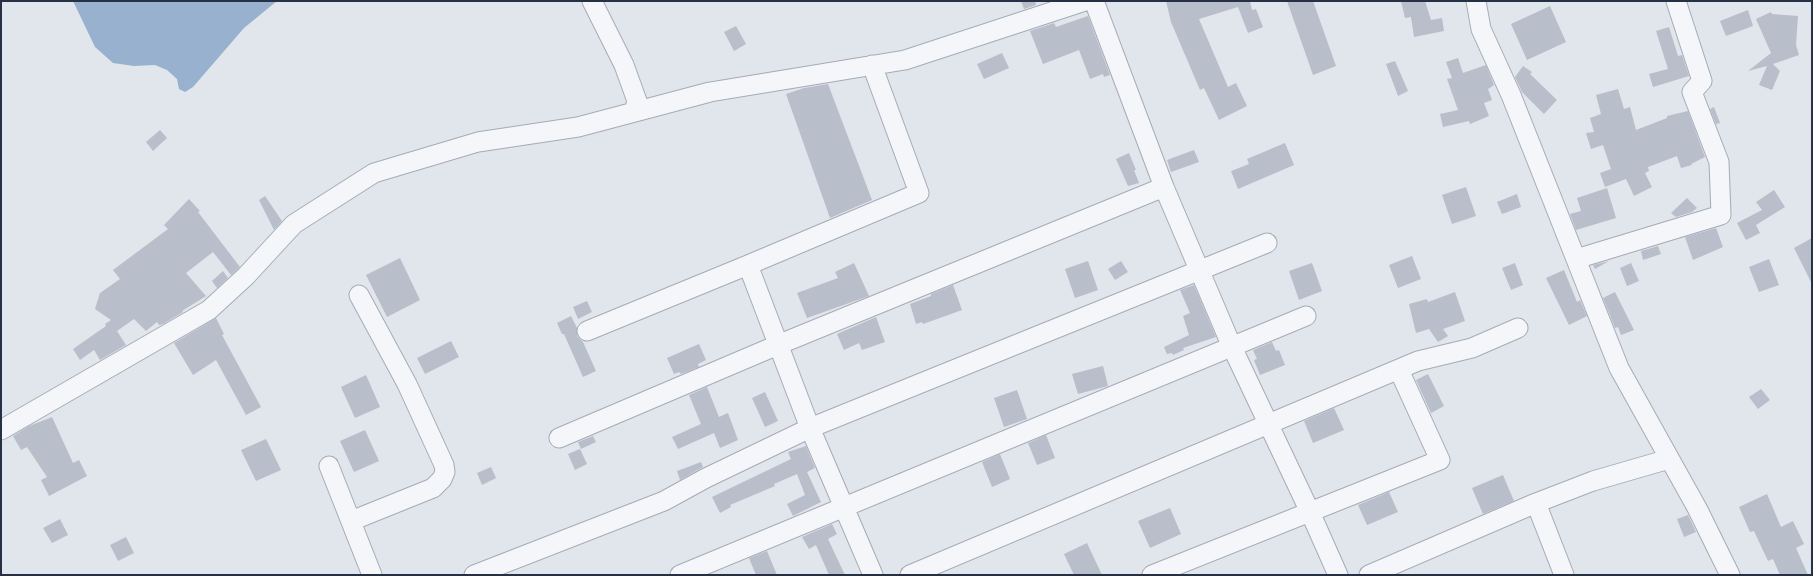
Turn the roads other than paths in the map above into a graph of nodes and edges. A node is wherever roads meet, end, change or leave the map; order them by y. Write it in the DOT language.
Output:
graph roads {
  1 [pos="592,1"];
  2 [pos="1085,1"];
  3 [pos="1094,1"];
  4 [pos="1476,1"];
  5 [pos="1676,1"];
  6 [pos="872,65"];
  7 [pos="634,112"];
  8 [pos="1164,187"];
  9 [pos="1268,243"];
  10 [pos="1576,259"];
  11 [pos="748,265"];
  12 [pos="1199,271"];
  13 [pos="359,295"];
  14 [pos="1306,316"];
  15 [pos="1518,328"];
  16 [pos="587,331"];
  17 [pos="780,344"];
  18 [pos="1232,347"];
  19 [pos="1398,370"];
  20 [pos="1269,424"];
  21 [pos="810,428"];
  22 [pos="1,430"];
  23 [pos="559,438"];
  24 [pos="1669,459"];
  25 [pos="329,466"];
  26 [pos="1536,503"];
  27 [pos="845,507"];
  28 [pos="1310,512"];
  29 [pos="351,521"];
  30 [pos="372,575"];
  31 [pos="474,575"];
  32 [pos="680,575"];
  33 [pos="873,575"];
  34 [pos="910,575"];
  35 [pos="1152,575"];
  36 [pos="1338,575"];
  37 [pos="1370,575"];
  38 [pos="1564,575"];
  39 [pos="1730,575"];
  1 -- 7 [label="street"];
  2 -- 6 [label="street"];
  3 -- 8 [label="street"];
  4 -- 10 [label="street"];
  5 -- 10 [label="street"];
  6 -- 7 [label="street"];
  6 -- 11 [label="street"];
  7 -- 22 [label="street"];
  8 -- 12 [label="street"];
  8 -- 17 [label="street"];
  9 -- 12 [label="street"];
  10 -- 24 [label="street"];
  11 -- 16 [label="street"];
  11 -- 17 [label="street"];
  12 -- 18 [label="street"];
  12 -- 21 [label="street"];
  13 -- 29 [label="street"];
  14 -- 18 [label="street"];
  15 -- 19 [label="street"];
  17 -- 21 [label="street"];
  17 -- 23 [label="street"];
  18 -- 20 [label="street"];
  18 -- 27 [label="street"];
  19 -- 20 [label="street"];
  19 -- 28 [label="street"];
  20 -- 28 [label="street"];
  20 -- 34 [label="street"];
  21 -- 27 [label="street"];
  21 -- 31 [label="street"];
  24 -- 26 [label="street"];
  24 -- 39 [label="street"];
  25 -- 29 [label="street"];
  26 -- 37 [label="street"];
  26 -- 38 [label="street"];
  27 -- 32 [label="street"];
  27 -- 33 [label="street"];
  28 -- 35 [label="street"];
  28 -- 36 [label="street"];
  29 -- 30 [label="street"];
}
